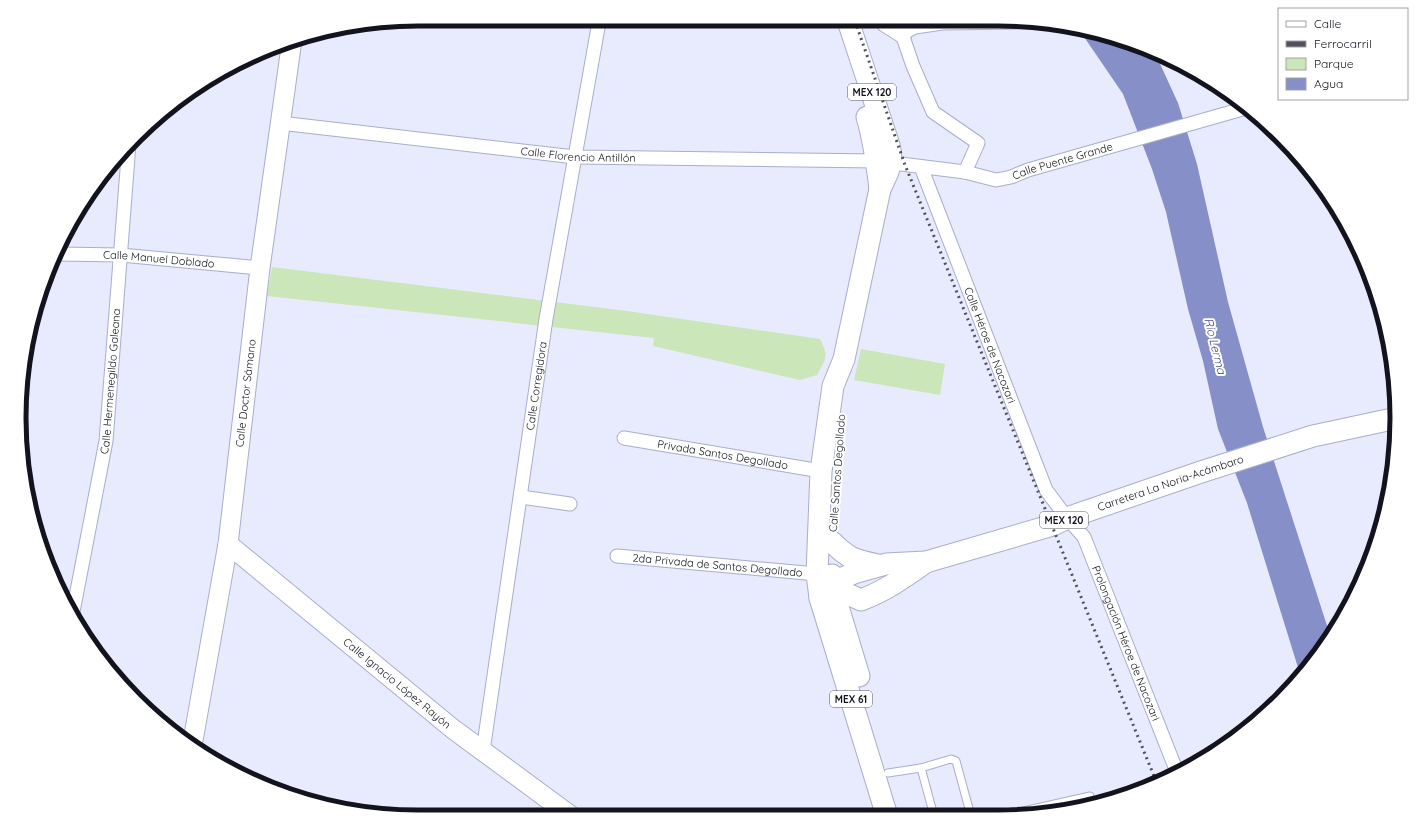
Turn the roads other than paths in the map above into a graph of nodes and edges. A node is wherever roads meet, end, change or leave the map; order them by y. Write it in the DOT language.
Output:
graph roads {
  1 [pos="598,26"];
  2 [pos="838,26"];
  3 [pos="850,26"];
  4 [pos="886,26"];
  5 [pos="922,26"];
  6 [pos="903,37"];
  7 [pos="291,47"];
  8 [pos="1240,110"];
  9 [pos="280,123"];
  10 [pos="128,154"];
  11 [pos="575,157"];
  12 [pos="884,163"];
  13 [pos="921,167"];
  14 [pos="964,172"];
  15 [pos="62,254"];
  16 [pos="121,255"];
  17 [pos="260,268"];
  18 [pos="844,359"];
  19 [pos="1390,420"];
  20 [pos="624,438"];
  21 [pos="821,471"];
  22 [pos="521,497"];
  23 [pos="570,504"];
  24 [pos="1067,518"];
  25 [pos="832,542"];
  26 [pos="228,544"];
  27 [pos="617,556"];
  28 [pos="926,562"];
  29 [pos="878,565"];
  30 [pos="822,585"];
  31 [pos="861,600"];
  32 [pos="74,606"];
  33 [pos="844,625"];
  34 [pos="193,739"];
  35 [pos="483,751"];
  36 [pos="921,768"];
  37 [pos="1175,768"];
  38 [pos="888,773"];
  39 [pos="1090,796"];
  40 [pos="1037,808"];
  41 [pos="562,810"];
  42 [pos="885,810"];
  43 [pos="899,810"];
  44 [pos="932,810"];
  45 [pos="969,810"];
  1 -- 11 [label="street, Calle Corregidora"];
  2 -- 12 [label="main road, MEX 120"];
  3 -- 12 [label="main road, MEX 120"];
  4 -- 6 [label="street"];
  5 -- 6 [label="street"];
  6 -- 14 [label="street"];
  7 -- 9 [label="street, Calle Doctor Sámano"];
  8 -- 14 [label="street, Calle Puente Grande"];
  9 -- 11 [label="street, Calle Florencio Antillón"];
  9 -- 17 [label="street, Calle Doctor Sámano"];
  10 -- 16 [label="street, Calle Hermenegildo Galeana"];
  11 -- 12 [label="street, Calle Florencio Antillón"];
  11 -- 22 [label="street, Calle Corregidora"];
  12 -- 13 [label="street, Calle Puente Grande"];
  12 -- 18 [label="main road, Calle Santos Degollado"];
  13 -- 14 [label="street, Calle Puente Grande"];
  13 -- 24 [label="street, Calle Héroe de Nacozari"];
  15 -- 16 [label="street, Calle Manuel Doblado"];
  16 -- 17 [label="street, Calle Manuel Doblado"];
  16 -- 32 [label="street, Calle Hermenegildo Galeana"];
  17 -- 26 [label="street, Calle Doctor Sámano"];
  18 -- 21 [label="main road, Calle Santos Degollado"];
  18 -- 25 [label="main road, Calle Santos Degollado"];
  19 -- 24 [label="main road, Carretera La Noria-Acámbaro / MEX 120"];
  20 -- 21 [label="street, Privada Santos Degollado"];
  21 -- 30 [label="main road, Calle Santos Degollado"];
  22 -- 23 [label="street"];
  22 -- 35 [label="street, Calle Corregidora"];
  24 -- 28 [label="main road, Carretera La Noria-Acámbaro / MEX 120"];
  24 -- 37 [label="street, Prolongación Héroe de Nacozari"];
  25 -- 29 [label="main road, MEX 120"];
  25 -- 30 [label="main road, Calle Santos Degollado"];
  26 -- 34 [label="street, Calle Doctor Sámano"];
  26 -- 35 [label="street, Calle Ignacio López Rayón"];
  27 -- 30 [label="street, 2da Privada de Santos Degollado"];
  28 -- 29 [label="main road, Carretera La Noria-Acámbaro / MEX 120"];
  28 -- 31 [label="main road, MEX 120"];
  29 -- 30 [label="main road, Carretera La Noria-Acámbaro / MEX 120"];
  30 -- 31 [label="main road"];
  30 -- 33 [label="main road, MEX 61"];
  30 -- 42 [label="main road, MEX 61"];
  31 -- 33 [label="main road"];
  33 -- 38 [label="main road, MEX 61"];
  35 -- 41 [label="street, Calle Ignacio López Rayón"];
  36 -- 38 [label="lane"];
  36 -- 44 [label="lane"];
  36 -- 45 [label="lane"];
  38 -- 43 [label="main road, MEX 61"];
  39 -- 40 [label="lane"];
}
